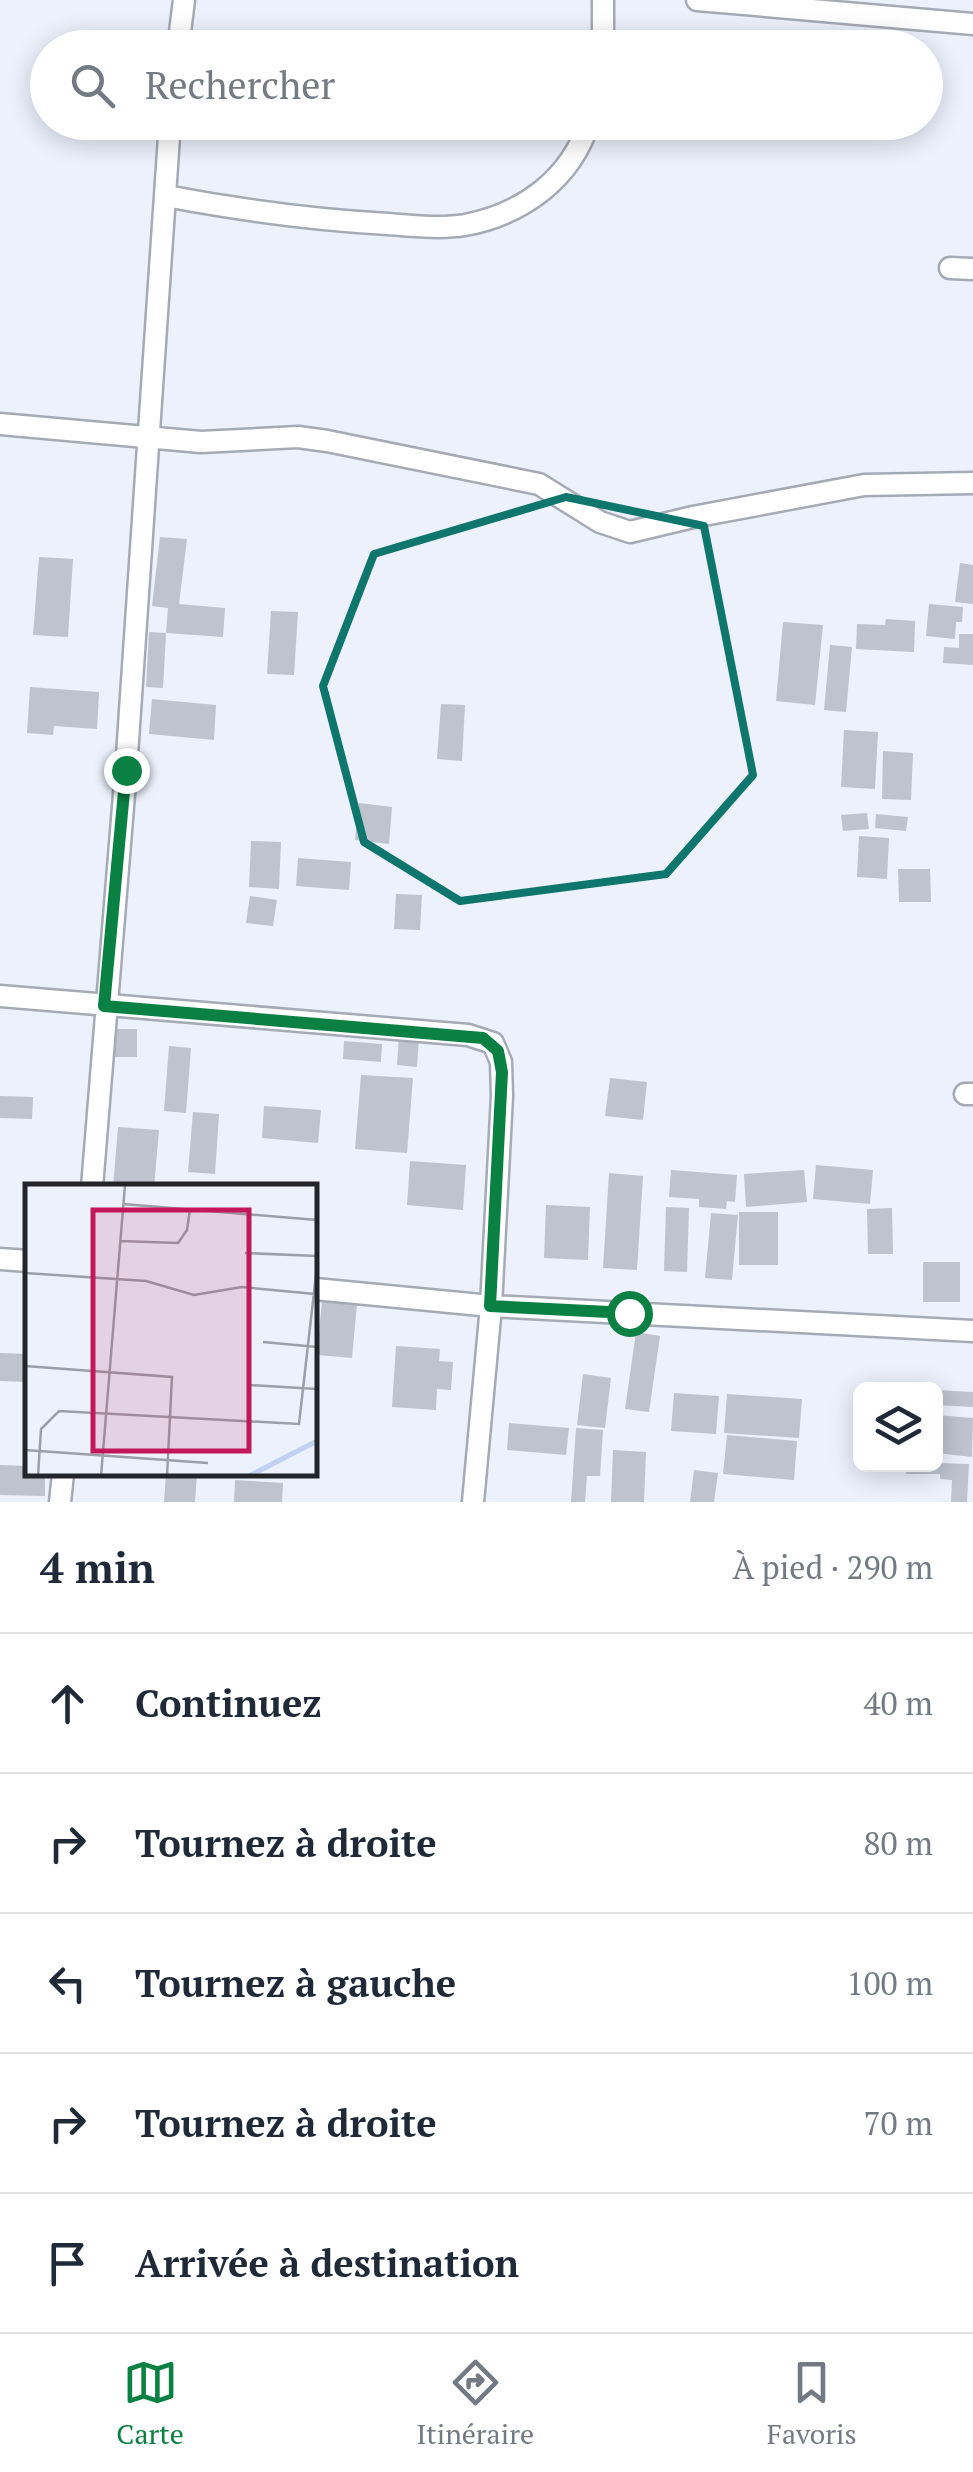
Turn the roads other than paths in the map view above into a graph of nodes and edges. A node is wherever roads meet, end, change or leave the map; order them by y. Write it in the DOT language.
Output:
graph roads {
  1 [pos="184,0"];
  2 [pos="603,0"];
  3 [pos="697,0"];
  4 [pos="973,24"];
  5 [pos="180,30"];
  6 [pos="603,30"];
  7 [pos="169,140"];
  8 [pos="581,140"];
  9 [pos="166,196"];
  10 [pos="950,268"];
  11 [pos="973,269"];
  12 [pos="0,424"];
  13 [pos="148,439"];
  14 [pos="973,483"];
  15 [pos="0,996"];
  16 [pos="104,1006"];
  17 [pos="92,1184"];
  18 [pos="0,1259"];
  19 [pos="25,1261"];
  20 [pos="318,1289"];
  21 [pos="490,1306"];
  22 [pos="973,1331"];
  23 [pos="63,1477"];
  24 [pos="60,1502"];
  25 [pos="473,1502"];
  1 -- 5 [label="street"];
  2 -- 6 [label="street"];
  3 -- 4 [label="street"];
  7 -- 9 [label="street"];
  8 -- 9 [label="street"];
  9 -- 13 [label="street"];
  10 -- 11 [label="street"];
  12 -- 13 [label="street"];
  13 -- 14 [label="street"];
  13 -- 16 [label="street"];
  15 -- 16 [label="street"];
  16 -- 17 [label="street"];
  16 -- 21 [label="street"];
  18 -- 19 [label="street"];
  20 -- 21 [label="street"];
  21 -- 22 [label="street"];
  21 -- 25 [label="street"];
  23 -- 24 [label="street"];
}
